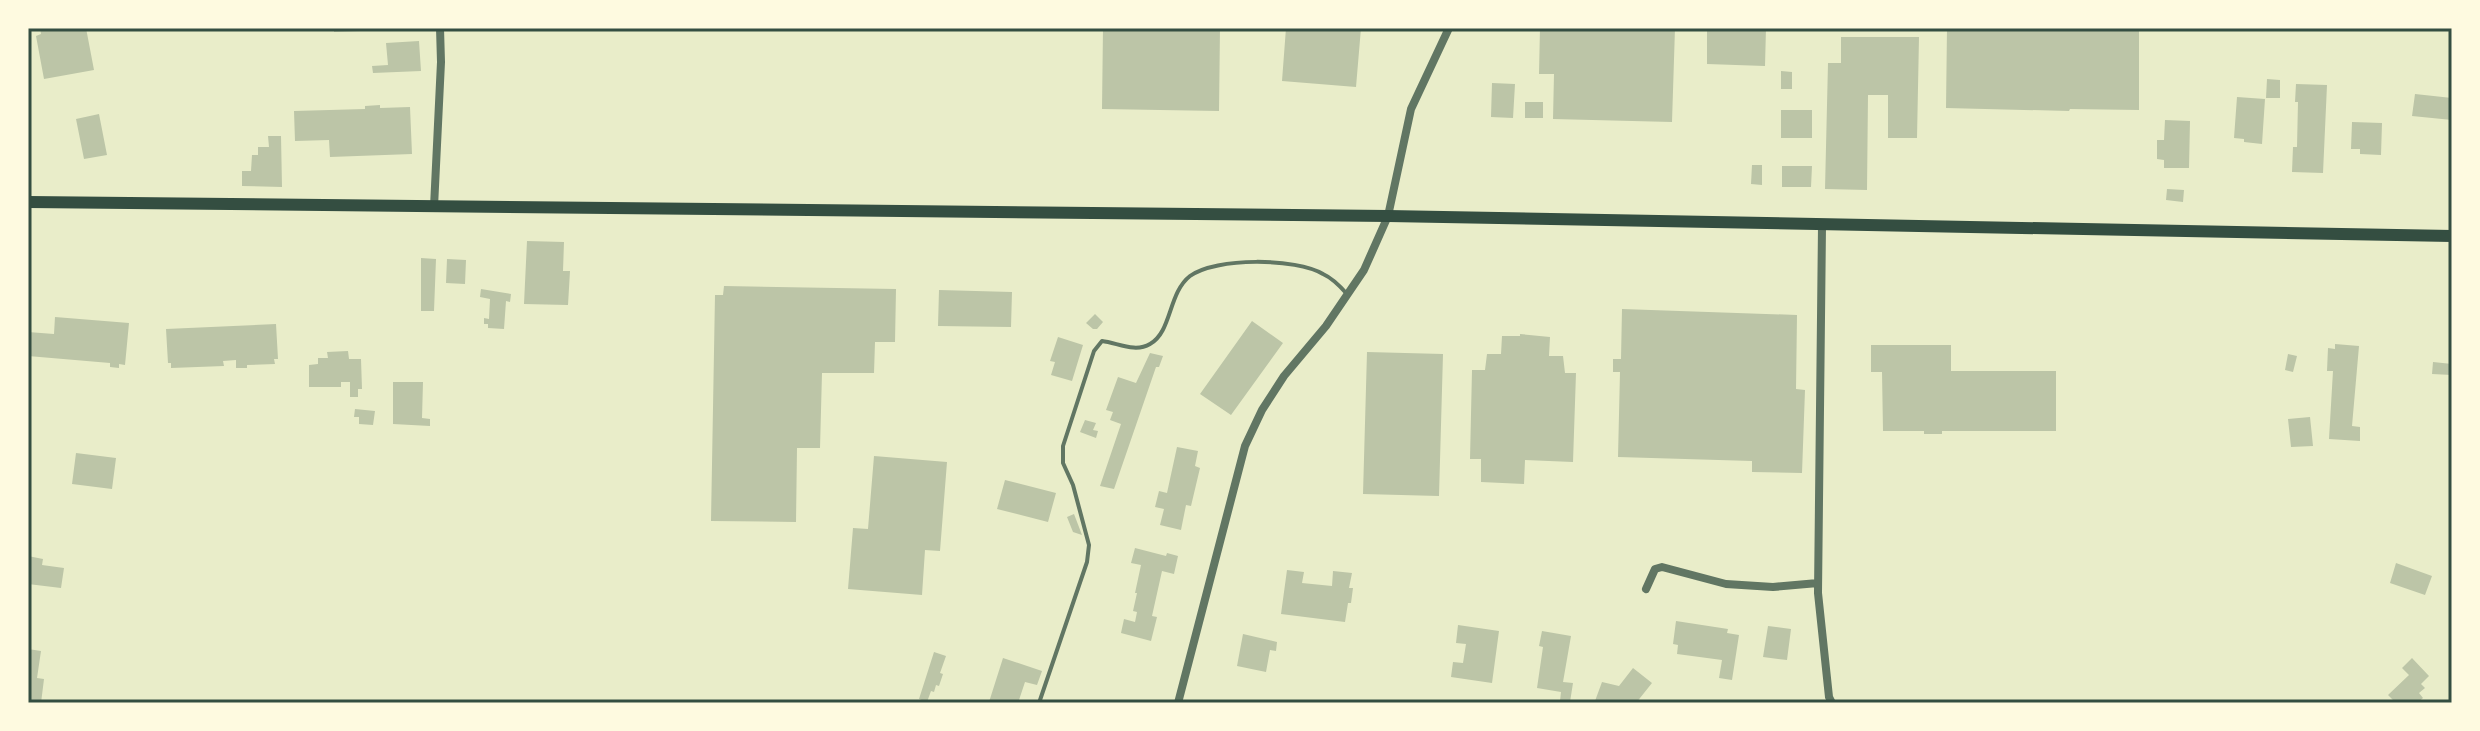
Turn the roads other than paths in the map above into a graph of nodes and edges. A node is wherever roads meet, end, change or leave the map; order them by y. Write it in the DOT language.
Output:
graph roads {
  1 [pos="440,28"];
  2 [pos="1449,28"];
  3 [pos="28,202"];
  4 [pos="434,207"];
  5 [pos="1388,216"];
  6 [pos="1822,226"];
  7 [pos="2452,236"];
  8 [pos="1348,295"];
  9 [pos="1818,583"];
  10 [pos="1646,589"];
  11 [pos="1039,703"];
  12 [pos="1178,703"];
  13 [pos="1832,703"];
  1 -- 4 [label="street"];
  2 -- 5 [label="street"];
  3 -- 4 [label="main road"];
  4 -- 5 [label="main road"];
  5 -- 6 [label="main road"];
  5 -- 8 [label="street"];
  6 -- 7 [label="main road"];
  6 -- 9 [label="street"];
  8 -- 11 [label="lane"];
  8 -- 12 [label="street"];
  9 -- 10 [label="street"];
  9 -- 13 [label="street"];
}
